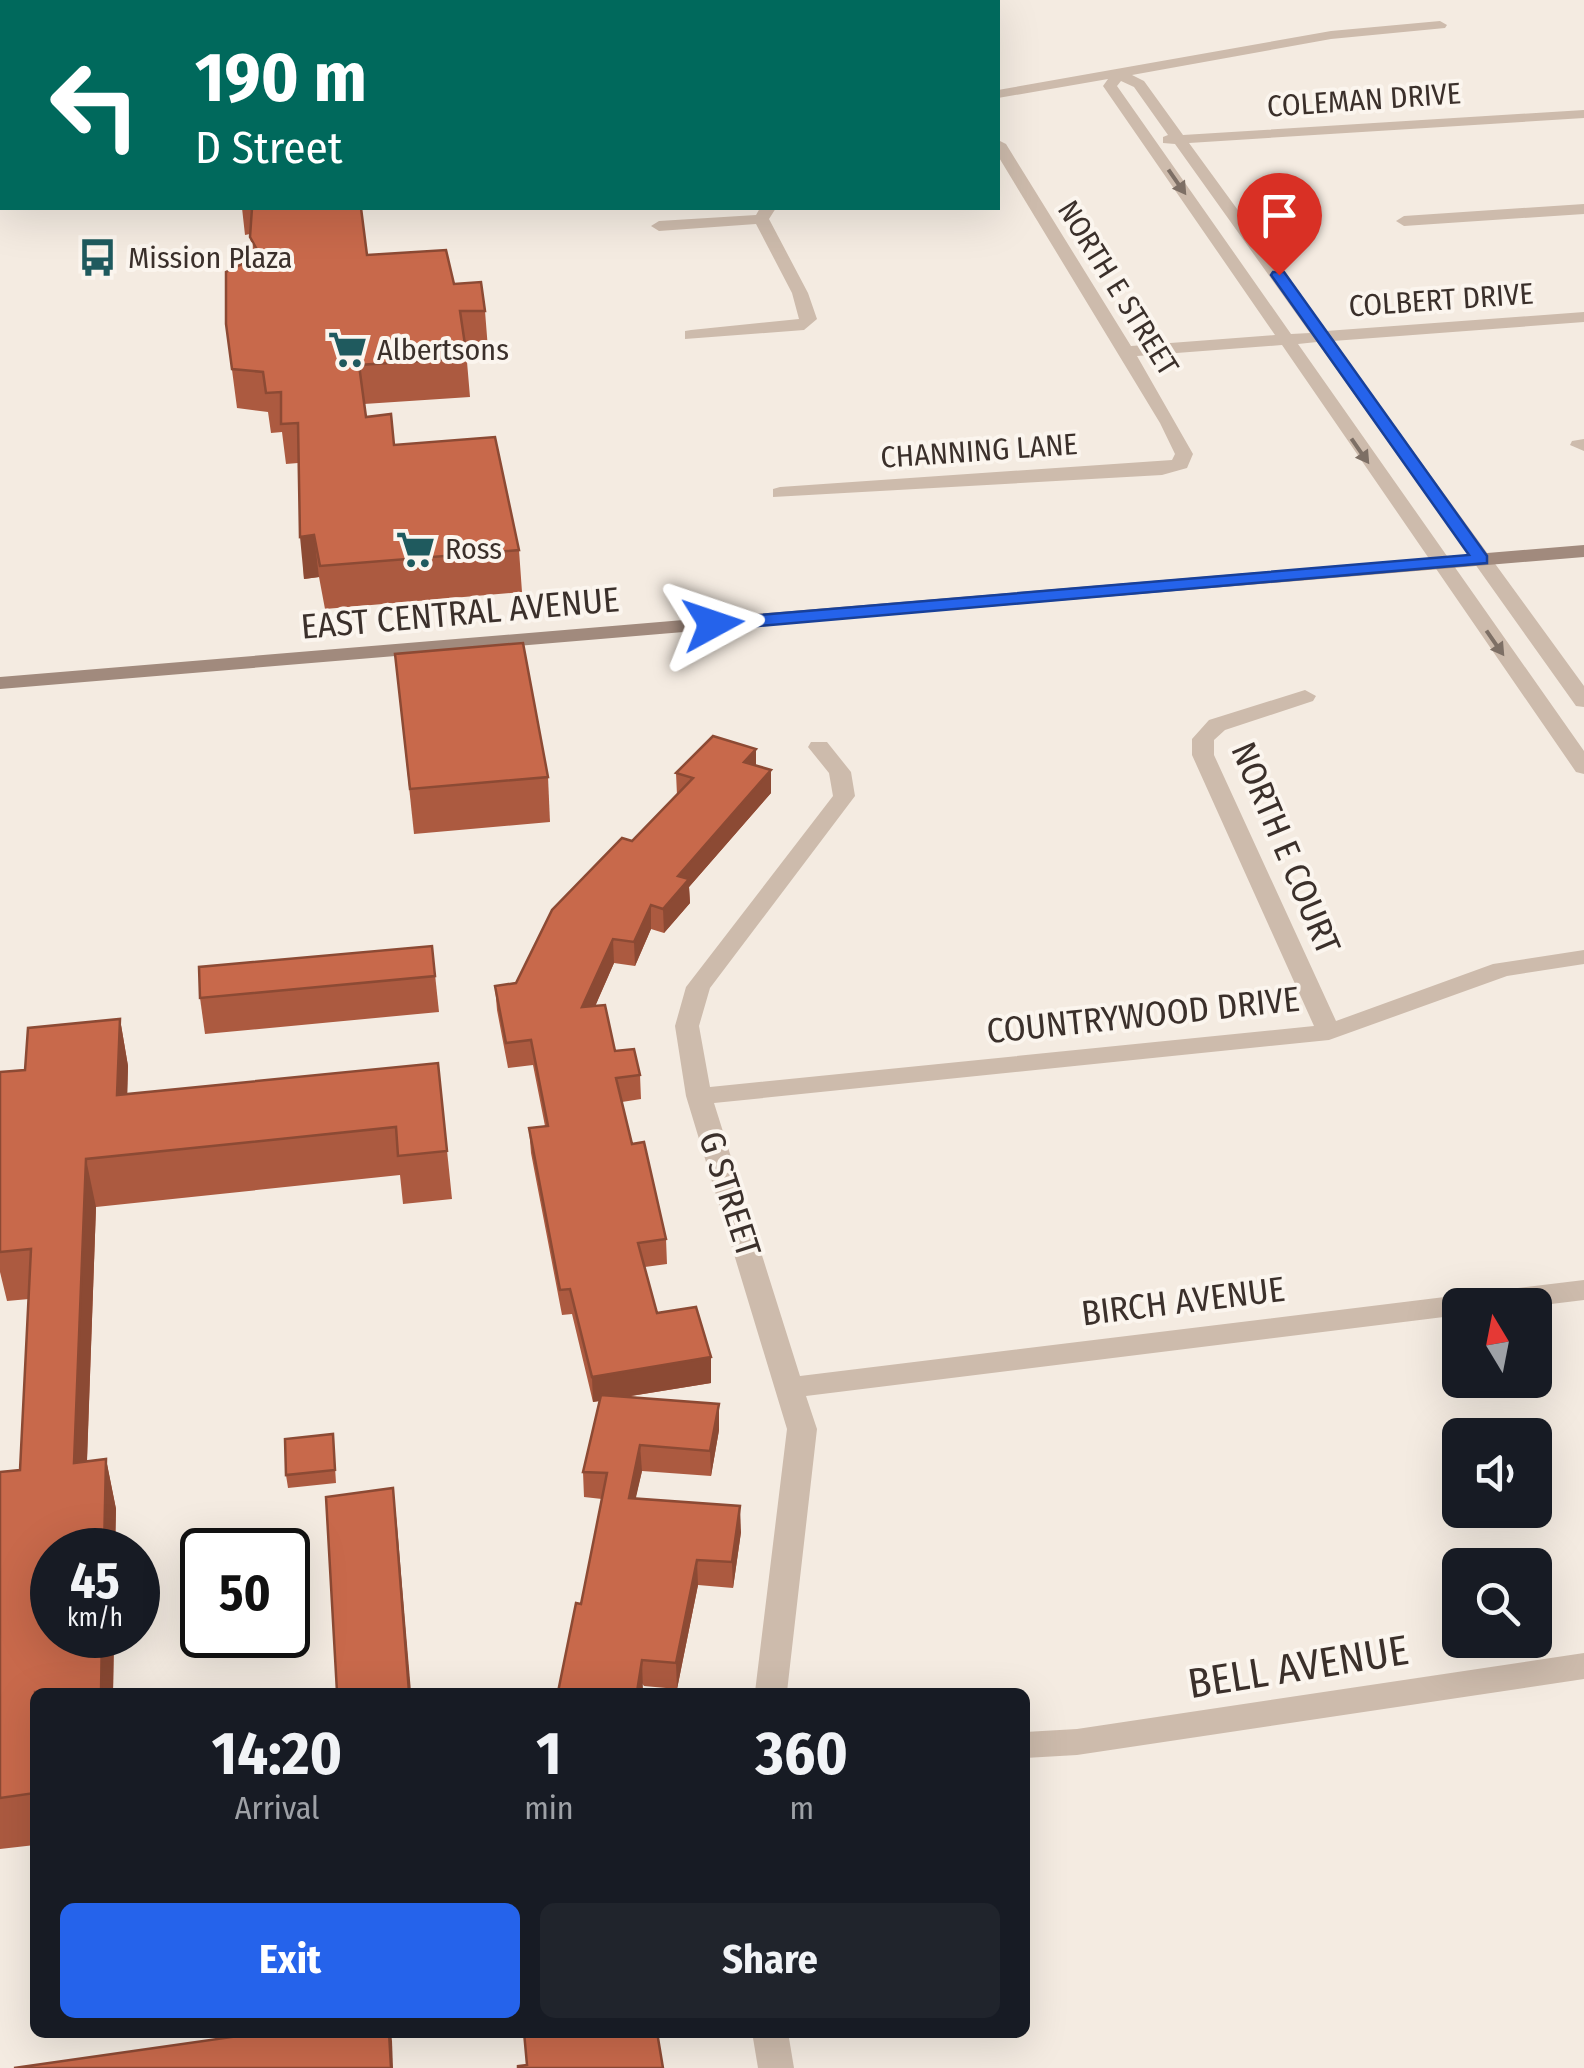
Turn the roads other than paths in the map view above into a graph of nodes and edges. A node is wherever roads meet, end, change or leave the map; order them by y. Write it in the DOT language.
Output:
graph roads {
  1 [pos="1440,25"];
  2 [pos="1119,74"];
  3 [pos="1000,94"];
  4 [pos="1584,114"];
  5 [pos="1179,140"];
  6 [pos="1148,141"];
  7 [pos="1000,147"];
  8 [pos="1019,180"];
  9 [pos="1000,181"];
  10 [pos="1584,209"];
  11 [pos="765,213"];
  12 [pos="1404,222"];
  13 [pos="660,226"];
  14 [pos="1584,317"];
  15 [pos="691,335"];
  16 [pos="1324,337"];
  17 [pos="1283,340"];
  18 [pos="1123,352"];
  19 [pos="1180,464"];
  20 [pos="780,494"];
  21 [pos="1584,550"];
  22 [pos="1481,560"];
  23 [pos="1439,563"];
  24 [pos="1575,675"];
  25 [pos="0,683"];
  26 [pos="1305,696"];
  27 [pos="1584,702"];
  28 [pos="819,748"];
  29 [pos="1584,767"];
  30 [pos="1584,957"];
  31 [pos="1329,1032"];
  32 [pos="699,1096"];
  33 [pos="1584,1290"];
  34 [pos="792,1387"];
  35 [pos="1584,1666"];
  36 [pos="770,1688"];
  37 [pos="1030,1745"];
  38 [pos="771,2038"];
  39 [pos="776,2068"];
  1 -- 2 [label="street"];
  2 -- 3 [label="street"];
  2 -- 5 [label="street"];
  2 -- 6 [label="street"];
  4 -- 5 [label="street, COLEMAN DRIVE"];
  5 -- 6 [label="street, COLEMAN DRIVE"];
  5 -- 16 [label="street"];
  6 -- 17 [label="street, one-way"];
  7 -- 8 [label="street, NORTH E STREET"];
  8 -- 9 [label="street"];
  8 -- 18 [label="street, NORTH E STREET"];
  10 -- 12 [label="street"];
  11 -- 13 [label="street"];
  11 -- 15 [label="street"];
  14 -- 16 [label="street, COLBERT DRIVE"];
  16 -- 17 [label="street, COLBERT DRIVE"];
  16 -- 22 [label="street"];
  17 -- 18 [label="street, COLBERT DRIVE"];
  17 -- 23 [label="street, one-way"];
  18 -- 19 [label="street, NORTH E STREET"];
  19 -- 20 [label="street, CHANNING LANE"];
  21 -- 22 [label="main road, EAST CENTRAL AVENUE"];
  22 -- 23 [label="main road, EAST CENTRAL AVENUE"];
  22 -- 24 [label="street"];
  23 -- 25 [label="main road, EAST CENTRAL AVENUE"];
  23 -- 29 [label="street, one-way"];
  24 -- 27 [label="street"];
  26 -- 31 [label="street, NORTH E COURT"];
  28 -- 32 [label="street, G STREET"];
  30 -- 31 [label="street, COUNTRYWOOD DRIVE"];
  31 -- 32 [label="street, COUNTRYWOOD DRIVE"];
  32 -- 34 [label="street, G STREET"];
  33 -- 34 [label="street, BIRCH AVENUE"];
  34 -- 36 [label="street, G STREET"];
  35 -- 37 [label="street, BELL AVENUE"];
  38 -- 39 [label="street"];
}
